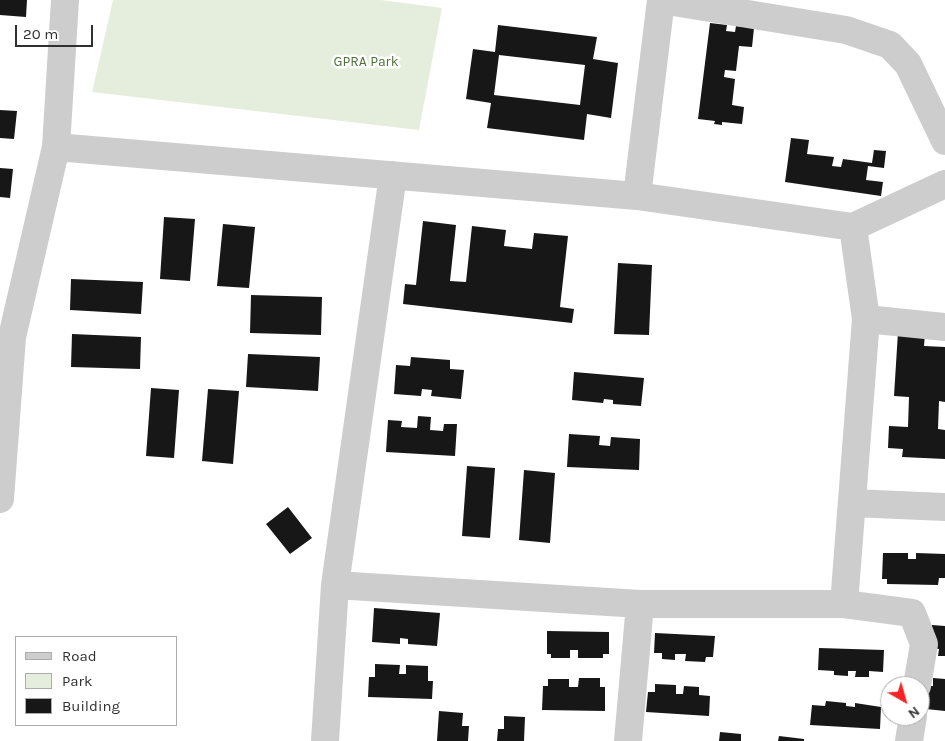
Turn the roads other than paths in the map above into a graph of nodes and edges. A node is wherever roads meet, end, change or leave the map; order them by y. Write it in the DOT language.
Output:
graph roads {
  1 [pos="66,0"];
  2 [pos="661,0"];
  3 [pos="945,141"];
  4 [pos="56,147"];
  5 [pos="393,175"];
  6 [pos="945,184"];
  7 [pos="636,196"];
  8 [pos="854,227"];
  9 [pos="866,320"];
  10 [pos="945,328"];
  11 [pos="6,336"];
  12 [pos="0,499"];
  13 [pos="852,503"];
  14 [pos="945,508"];
  15 [pos="335,585"];
  16 [pos="640,604"];
  17 [pos="844,604"];
  18 [pos="919,676"];
  19 [pos="911,726"];
  20 [pos="325,741"];
  21 [pos="628,741"];
  22 [pos="909,741"];
  1 -- 4 [label="street"];
  2 -- 3 [label="street"];
  2 -- 7 [label="street"];
  4 -- 5 [label="street"];
  4 -- 11 [label="street"];
  5 -- 7 [label="street"];
  5 -- 15 [label="street"];
  6 -- 8 [label="street"];
  7 -- 8 [label="street"];
  8 -- 9 [label="street"];
  9 -- 10 [label="street"];
  9 -- 13 [label="street"];
  11 -- 12 [label="street"];
  13 -- 14 [label="street"];
  13 -- 17 [label="street"];
  15 -- 16 [label="street"];
  15 -- 20 [label="street"];
  16 -- 17 [label="street"];
  16 -- 21 [label="street"];
  17 -- 18 [label="street"];
  19 -- 22 [label="street"];
}
